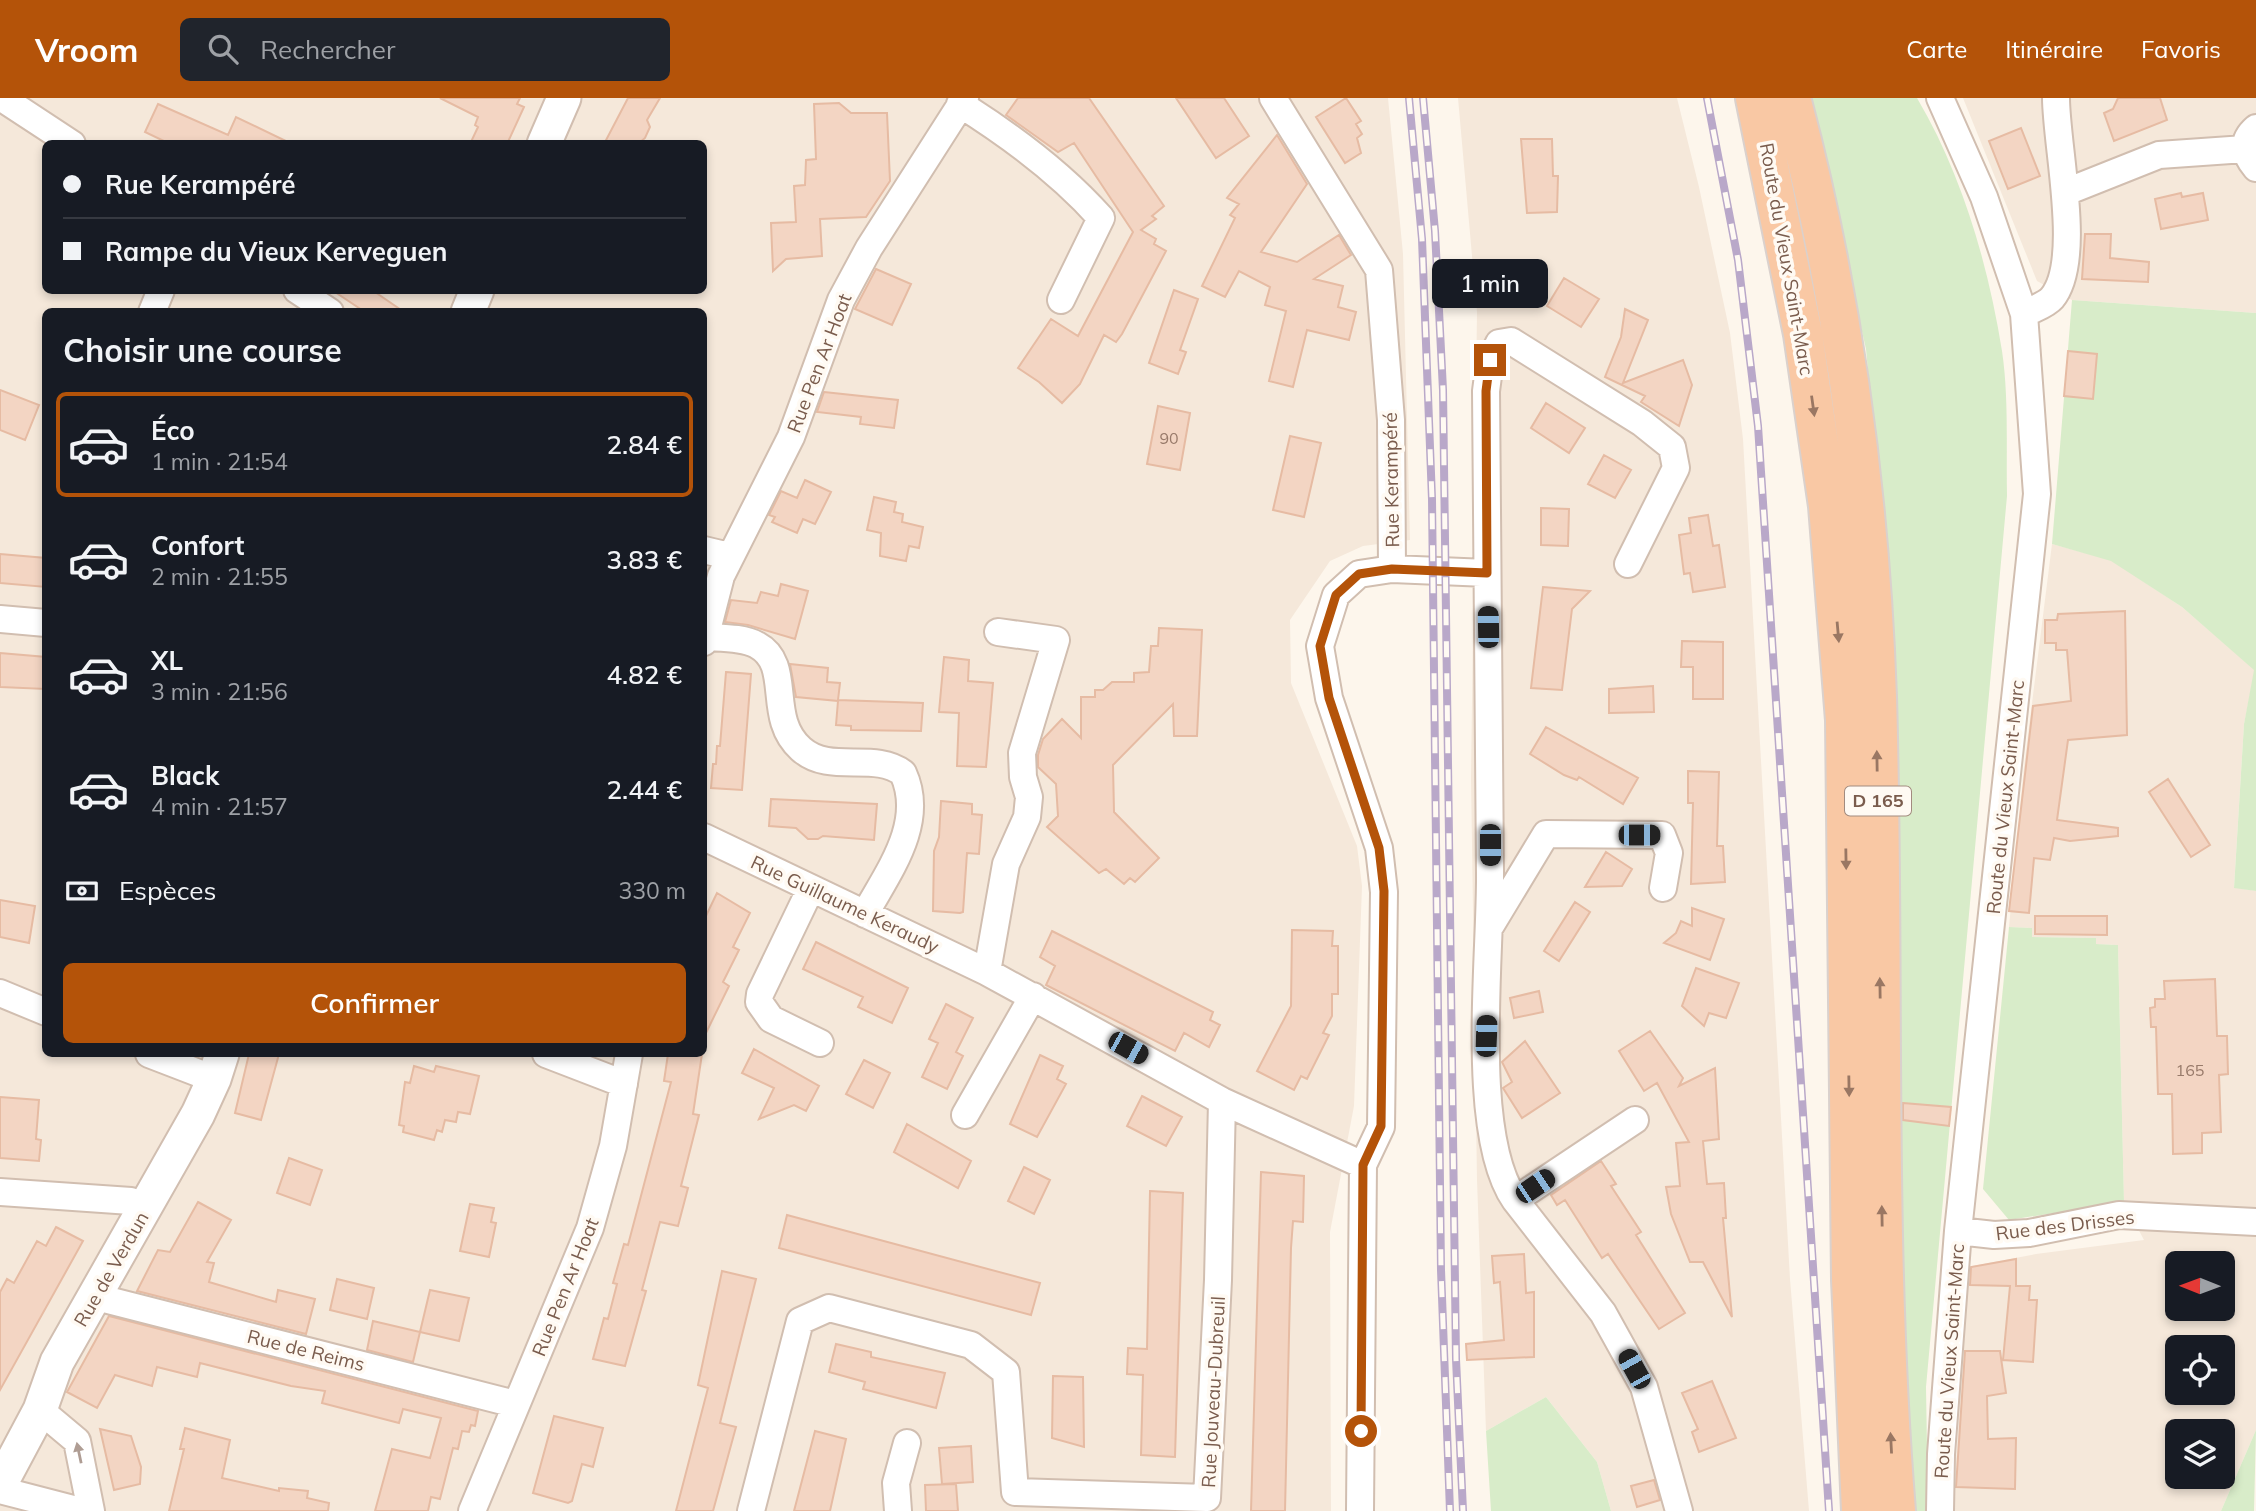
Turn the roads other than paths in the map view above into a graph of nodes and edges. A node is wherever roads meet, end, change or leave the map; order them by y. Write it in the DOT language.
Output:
graph roads {
  1 [pos="564,98"];
  2 [pos="1273,98"];
  3 [pos="1755,98"];
  4 [pos="1791,98"];
  5 [pos="1940,98"];
  6 [pos="2056,98"];
  7 [pos="962,101"];
  8 [pos="5,103"];
  9 [pos="65,140"];
  10 [pos="546,140"];
  11 [pos="2252,148"];
  12 [pos="2066,192"];
  13 [pos="303,294"];
  14 [pos="1060,300"];
  15 [pos="324,308"];
  16 [pos="2024,314"];
  17 [pos="716,553"];
  18 [pos="1628,564"];
  19 [pos="1392,569"];
  20 [pos="1487,573"];
  21 [pos="0,619"];
  22 [pos="42,623"];
  23 [pos="707,626"];
  24 [pos="998,632"];
  25 [pos="707,639"];
  26 [pos="707,838"];
  27 [pos="811,888"];
  28 [pos="1663,888"];
  29 [pos="864,914"];
  30 [pos="1490,926"];
  31 [pos="988,972"];
  32 [pos="0,993"];
  33 [pos="1033,996"];
  34 [pos="42,1010"];
  35 [pos="820,1043"];
  36 [pos="166,1057"];
  37 [pos="554,1057"];
  38 [pos="628,1057"];
  39 [pos="218,1066"];
  40 [pos="624,1084"];
  41 [pos="1222,1101"];
  42 [pos="964,1115"];
  43 [pos="1635,1119"];
  44 [pos="1363,1165"];
  45 [pos="0,1192"];
  46 [pos="1515,1200"];
  47 [pos="146,1208"];
  48 [pos="2256,1222"];
  49 [pos="1958,1231"];
  50 [pos="96,1297"];
  51 [pos="515,1404"];
  52 [pos="40,1410"];
  53 [pos="907,1443"];
  54 [pos="0,1485"];
  55 [pos="0,1490"];
  56 [pos="81,1511"];
  57 [pos="91,1511"];
  58 [pos="472,1511"];
  59 [pos="751,1511"];
  60 [pos="898,1511"];
  61 [pos="1361,1511"];
  62 [pos="1679,1511"];
  63 [pos="1861,1511"];
  64 [pos="1896,1511"];
  65 [pos="1940,1511"];
  1 -- 10 [label="street"];
  2 -- 19 [label="street, Rue Kerampéré"];
  3 -- 63 [label="highway, Route du Vieux Saint-Marc / D 165, one-way"];
  64 -- 4 [label="highway, Route du Vieux Saint-Marc / D 165, one-way"];
  5 -- 16 [label="street, Route du Vieux Saint-Marc"];
  6 -- 12 [label="street"];
  7 -- 14 [label="street"];
  7 -- 17 [label="street, Rue Pen Ar Hoat"];
  8 -- 9 [label="street"];
  11 -- 12 [label="street"];
  12 -- 16 [label="street"];
  13 -- 15 [label="street"];
  16 -- 49 [label="street, Route du Vieux Saint-Marc"];
  17 -- 23 [label="street, Rue Pen Ar Hoat"];
  18 -- 20 [label="street"];
  19 -- 20 [label="street"];
  19 -- 44 [label="street, Rue Kerampéré"];
  20 -- 30 [label="street"];
  21 -- 22 [label="street"];
  24 -- 31 [label="street"];
  25 -- 29 [label="street"];
  26 -- 27 [label="street, Rue Guillaume Keraudy"];
  27 -- 29 [label="street, Rue Guillaume Keraudy"];
  27 -- 35 [label="street"];
  28 -- 30 [label="street"];
  29 -- 31 [label="street, Rue Guillaume Keraudy"];
  30 -- 46 [label="street"];
  31 -- 33 [label="street, Rue Guillaume Keraudy"];
  32 -- 34 [label="street"];
  33 -- 41 [label="street, Rue Guillaume Keraudy"];
  33 -- 42 [label="street"];
  36 -- 39 [label="street"];
  37 -- 40 [label="street"];
  38 -- 40 [label="street, Rue Pen Ar Hoat"];
  39 -- 47 [label="street, Rue de Verdun"];
  40 -- 51 [label="street, Rue Pen Ar Hoat"];
  41 -- 44 [label="street, Rue Guillaume Keraudy"];
  41 -- 59 [label="street, Rue Jouveau-Dubreuil"];
  43 -- 46 [label="street"];
  44 -- 61 [label="street, Rue Kerampéré"];
  45 -- 47 [label="street"];
  46 -- 62 [label="street"];
  47 -- 50 [label="street, Rue de Verdun"];
  48 -- 49 [label="street, Rue des Drisses"];
  49 -- 65 [label="street, Route du Vieux Saint-Marc"];
  50 -- 51 [label="street, Rue de Reims"];
  50 -- 52 [label="street, Rue de Verdun"];
  51 -- 58 [label="street, Rue Pen Ar Hoat"];
  52 -- 54 [label="street, Rue de Verdun"];
  57 -- 52 [label="street, one-way"];
  53 -- 60 [label="street"];
  55 -- 56 [label="street"];
}
